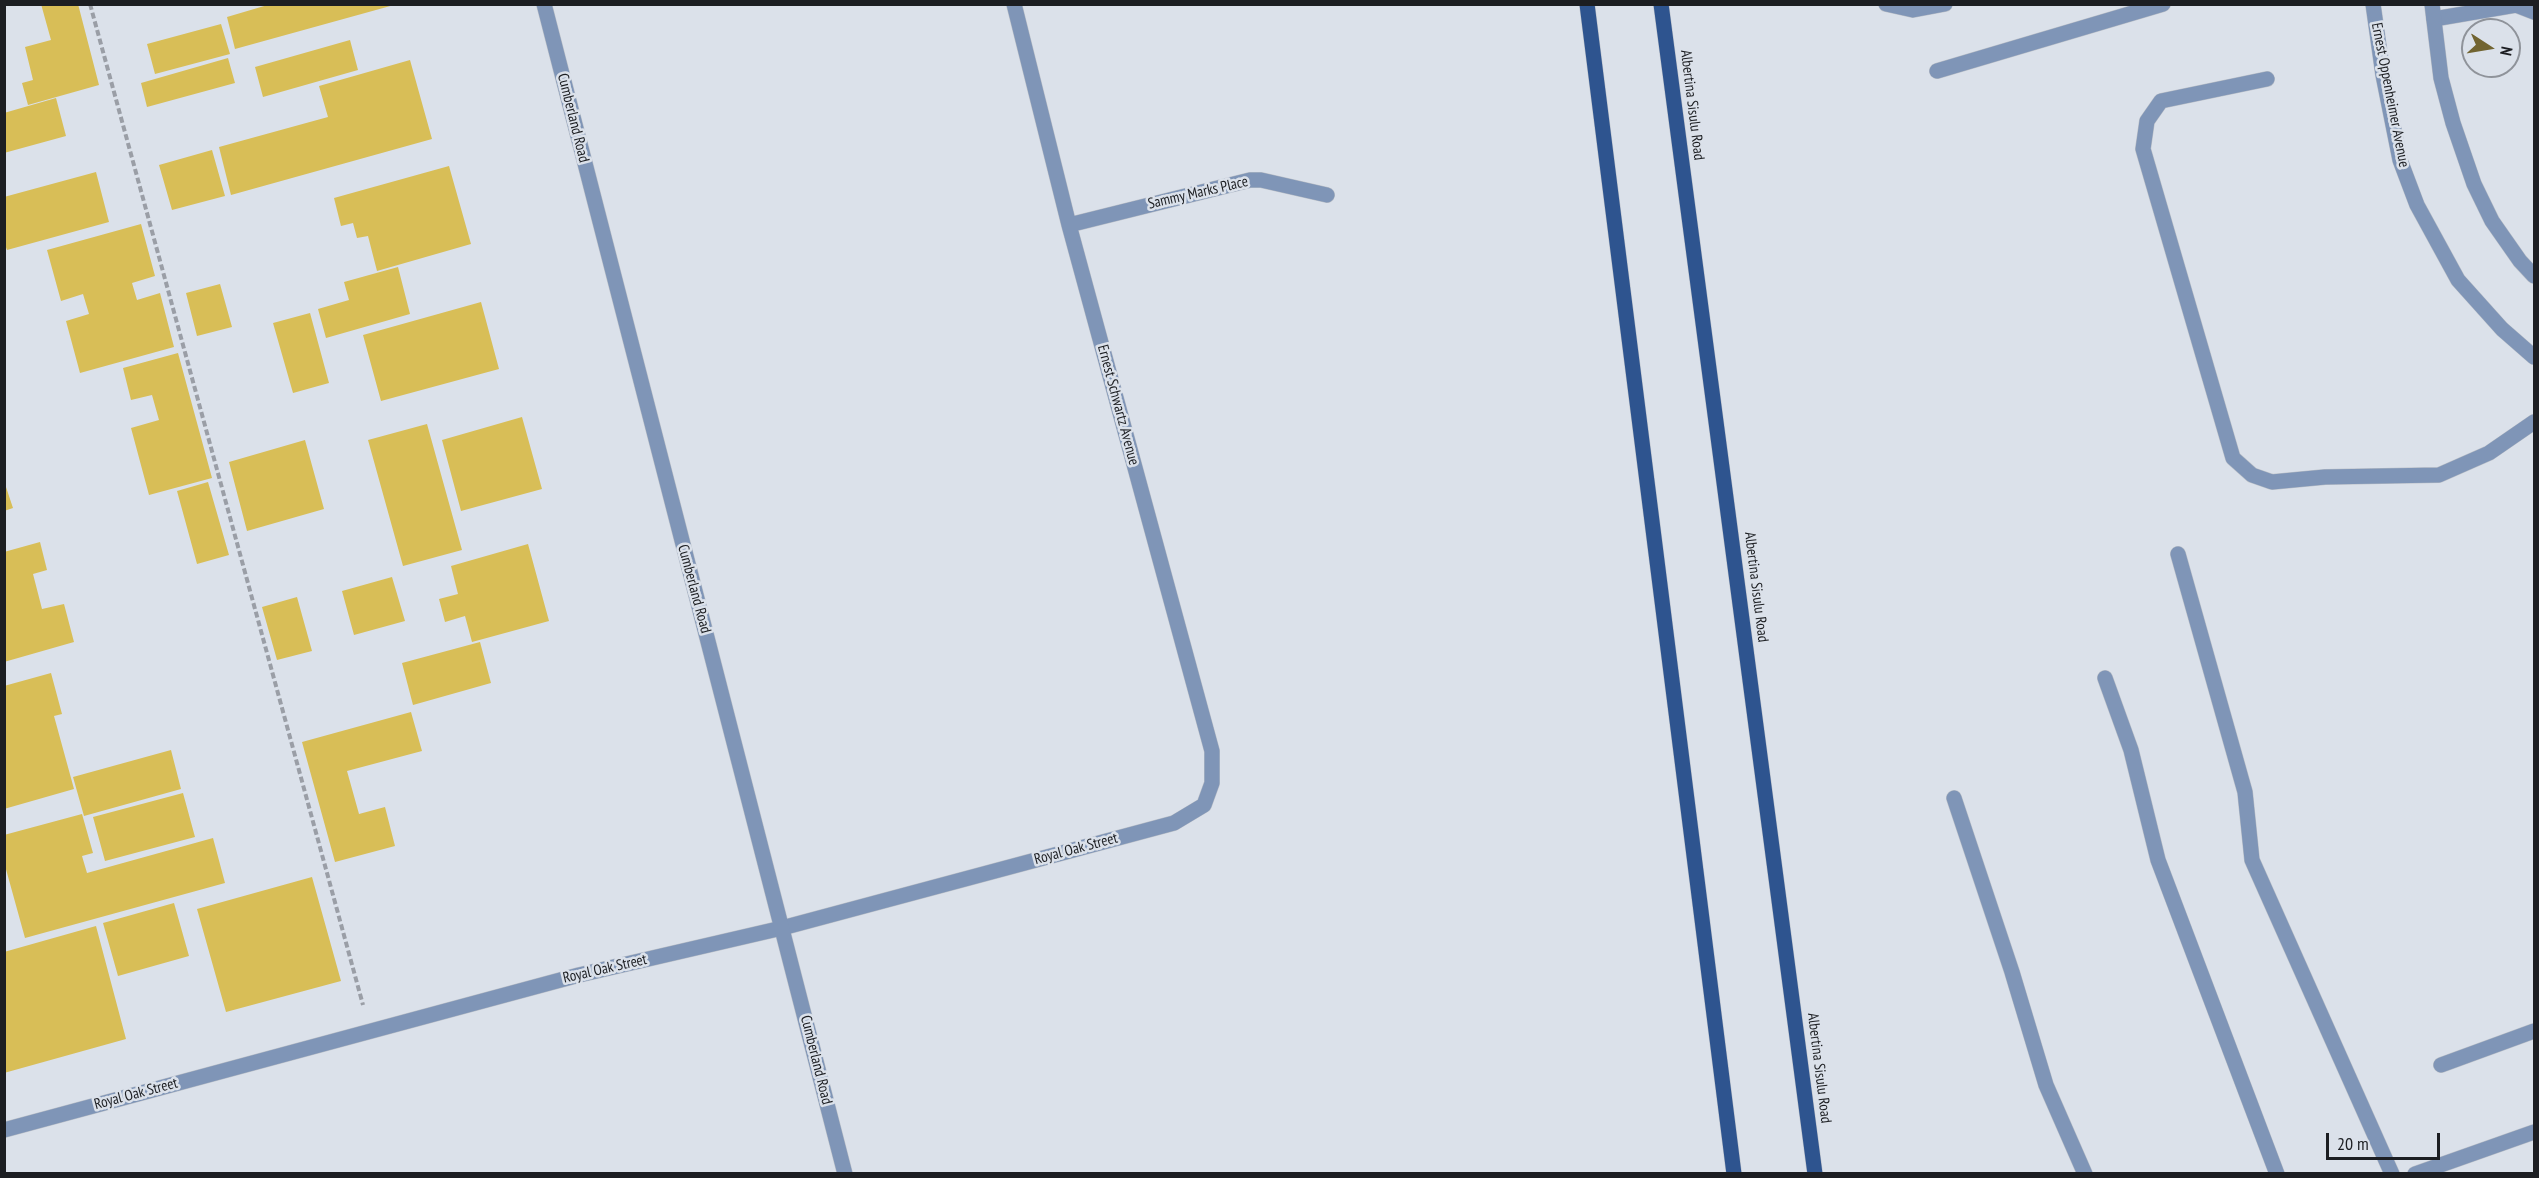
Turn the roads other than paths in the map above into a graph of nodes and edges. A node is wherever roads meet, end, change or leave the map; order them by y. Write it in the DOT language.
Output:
graph roads {
  1 [pos="544,4"];
  2 [pos="1014,4"];
  3 [pos="1587,4"];
  4 [pos="1661,4"];
  5 [pos="1886,4"];
  6 [pos="1945,4"];
  7 [pos="2163,4"];
  8 [pos="2373,4"];
  9 [pos="2433,12"];
  10 [pos="2535,12"];
  11 [pos="1936,71"];
  12 [pos="2267,79"];
  13 [pos="1327,195"];
  14 [pos="1069,225"];
  15 [pos="2535,276"];
  16 [pos="2535,357"];
  17 [pos="2535,422"];
  18 [pos="2178,554"];
  19 [pos="2105,678"];
  20 [pos="1953,798"];
  21 [pos="1204,805"];
  22 [pos="782,928"];
  23 [pos="2535,1031"];
  24 [pos="2441,1065"];
  25 [pos="4,1130"];
  26 [pos="2535,1132"];
  27 [pos="845,1173"];
  28 [pos="1734,1173"];
  29 [pos="1815,1173"];
  30 [pos="2085,1173"];
  31 [pos="2277,1173"];
  32 [pos="2392,1173"];
  33 [pos="2415,1173"];
  1 -- 22 [label="street, Cumberland Road"];
  2 -- 14 [label="street, Ernest Schwartz Avenue"];
  3 -- 28 [label="main road"];
  4 -- 29 [label="main road, Albertina Sisulu Road"];
  5 -- 6 [label="street"];
  7 -- 11 [label="street"];
  8 -- 16 [label="street, Ernest Oppenheimer Avenue"];
  9 -- 10 [label="street"];
  9 -- 15 [label="street"];
  12 -- 17 [label="street"];
  13 -- 14 [label="street, Sammy Marks Place"];
  14 -- 21 [label="street, Ernest Schwartz Avenue"];
  18 -- 32 [label="street"];
  19 -- 31 [label="street"];
  20 -- 30 [label="street"];
  21 -- 22 [label="street, Royal Oak Street"];
  22 -- 25 [label="street, Royal Oak Street"];
  22 -- 27 [label="street, Cumberland Road"];
  23 -- 24 [label="street"];
  26 -- 33 [label="street"];
}
